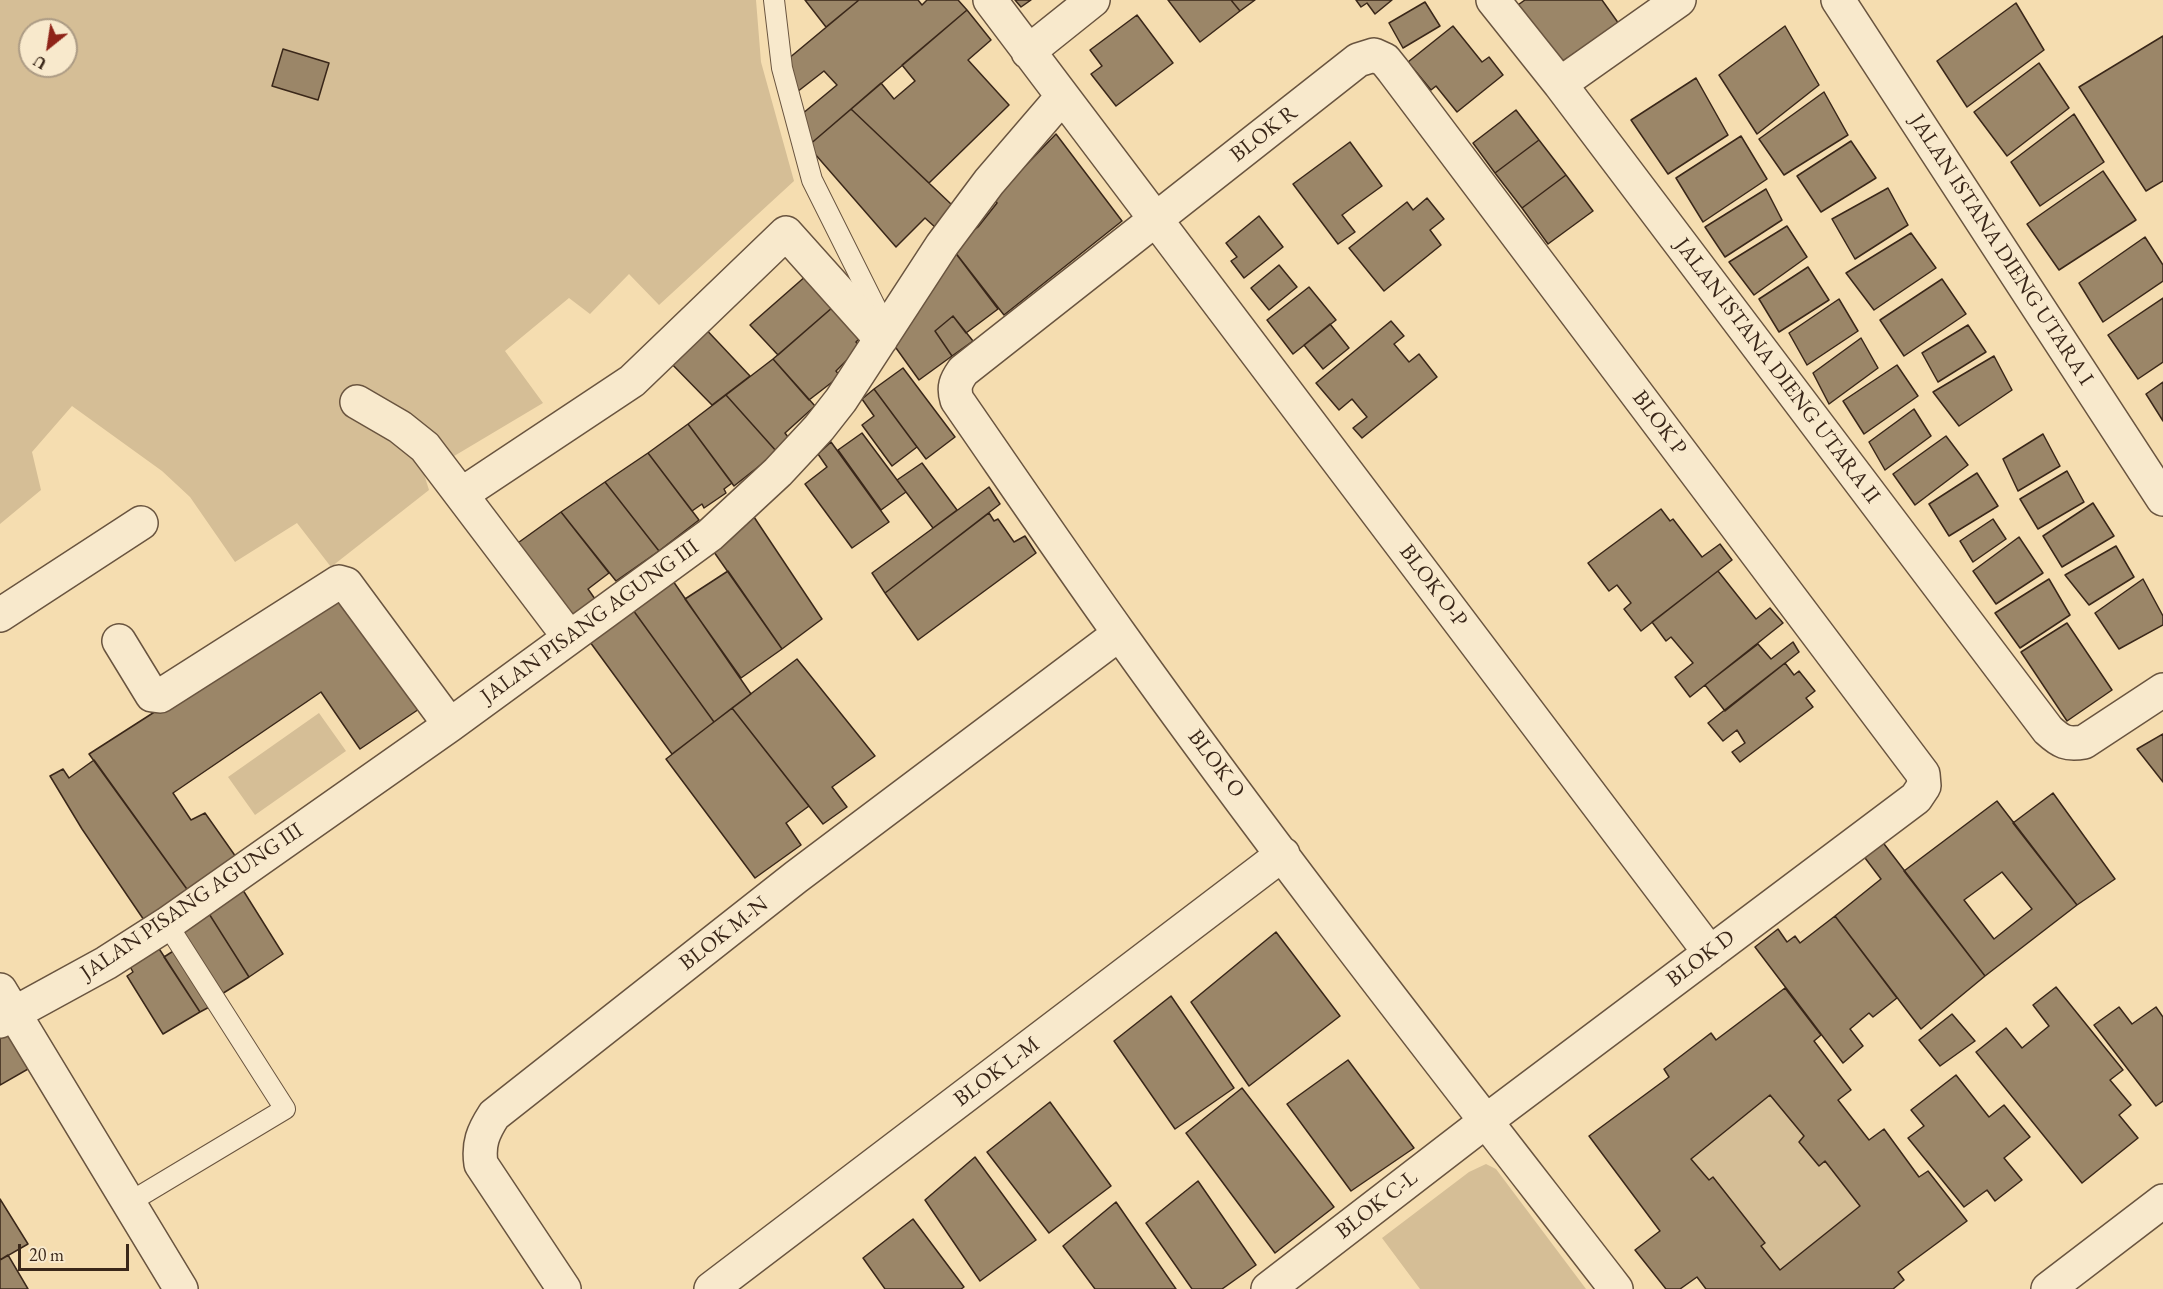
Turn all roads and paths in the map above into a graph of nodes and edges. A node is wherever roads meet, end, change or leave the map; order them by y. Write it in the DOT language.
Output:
graph roads {
  1 [pos="774,0"];
  2 [pos="990,0"];
  3 [pos="1093,0"];
  4 [pos="1493,0"];
  5 [pos="1679,0"];
  6 [pos="1838,0"];
  7 [pos="1028,52"];
  8 [pos="1374,55"];
  9 [pos="1560,84"];
  10 [pos="1062,97"];
  11 [pos="1156,219"];
  12 [pos="884,334"];
  13 [pos="957,400"];
  14 [pos="357,402"];
  15 [pos="462,494"];
  16 [pos="2163,499"];
  17 [pos="141,523"];
  18 [pos="0,615"];
  19 [pos="1119,634"];
  20 [pos="569,637"];
  21 [pos="119,641"];
  22 [pos="2163,690"];
  23 [pos="450,725"];
  24 [pos="1916,798"];
  25 [pos="1283,854"];
  26 [pos="166,924"];
  27 [pos="1710,952"];
  28 [pos="5,1008"];
  29 [pos="1486,1120"];
  30 [pos="130,1202"];
  31 [pos="2163,1202"];
  32 [pos="182,1289"];
  33 [pos="564,1289"];
  34 [pos="711,1289"];
  35 [pos="1268,1289"];
  36 [pos="1616,1289"];
  37 [pos="2048,1289"];
  1 -- 12 [label="lane"];
  2 -- 7 [label="street, BLOK O-P"];
  3 -- 7 [label="street"];
  4 -- 9 [label="street, JALAN ISTANA DIENG UTARA II"];
  5 -- 9 [label="street"];
  6 -- 16 [label="street, JALAN ISTANA DIENG UTARA I"];
  7 -- 10 [label="street, BLOK O-P"];
  8 -- 11 [label="street, BLOK R"];
  8 -- 24 [label="street, BLOK P"];
  9 -- 22 [label="street, JALAN ISTANA DIENG UTARA II"];
  10 -- 11 [label="street, BLOK O-P"];
  10 -- 12 [label="street, JALAN PISANG AGUNG III"];
  11 -- 13 [label="street, BLOK R"];
  11 -- 27 [label="street, BLOK O-P"];
  12 -- 15 [label="street"];
  12 -- 20 [label="street, JALAN PISANG AGUNG III"];
  13 -- 19 [label="street, BLOK O"];
  14 -- 15 [label="street"];
  15 -- 20 [label="street"];
  17 -- 18 [label="street"];
  19 -- 25 [label="street, BLOK O"];
  19 -- 33 [label="street, BLOK M-N"];
  20 -- 23 [label="street, JALAN PISANG AGUNG III"];
  21 -- 23 [label="street"];
  23 -- 26 [label="street, JALAN PISANG AGUNG III"];
  24 -- 27 [label="street, BLOK D"];
  25 -- 29 [label="street, BLOK O"];
  25 -- 34 [label="street, BLOK L-M"];
  26 -- 28 [label="street, JALAN PISANG AGUNG III"];
  26 -- 30 [label="lane"];
  27 -- 29 [label="street, BLOK D"];
  28 -- 30 [label="street"];
  29 -- 35 [label="street, BLOK C-L"];
  29 -- 36 [label="street, BLOK O"];
  30 -- 32 [label="street"];
  31 -- 37 [label="street"];
}
